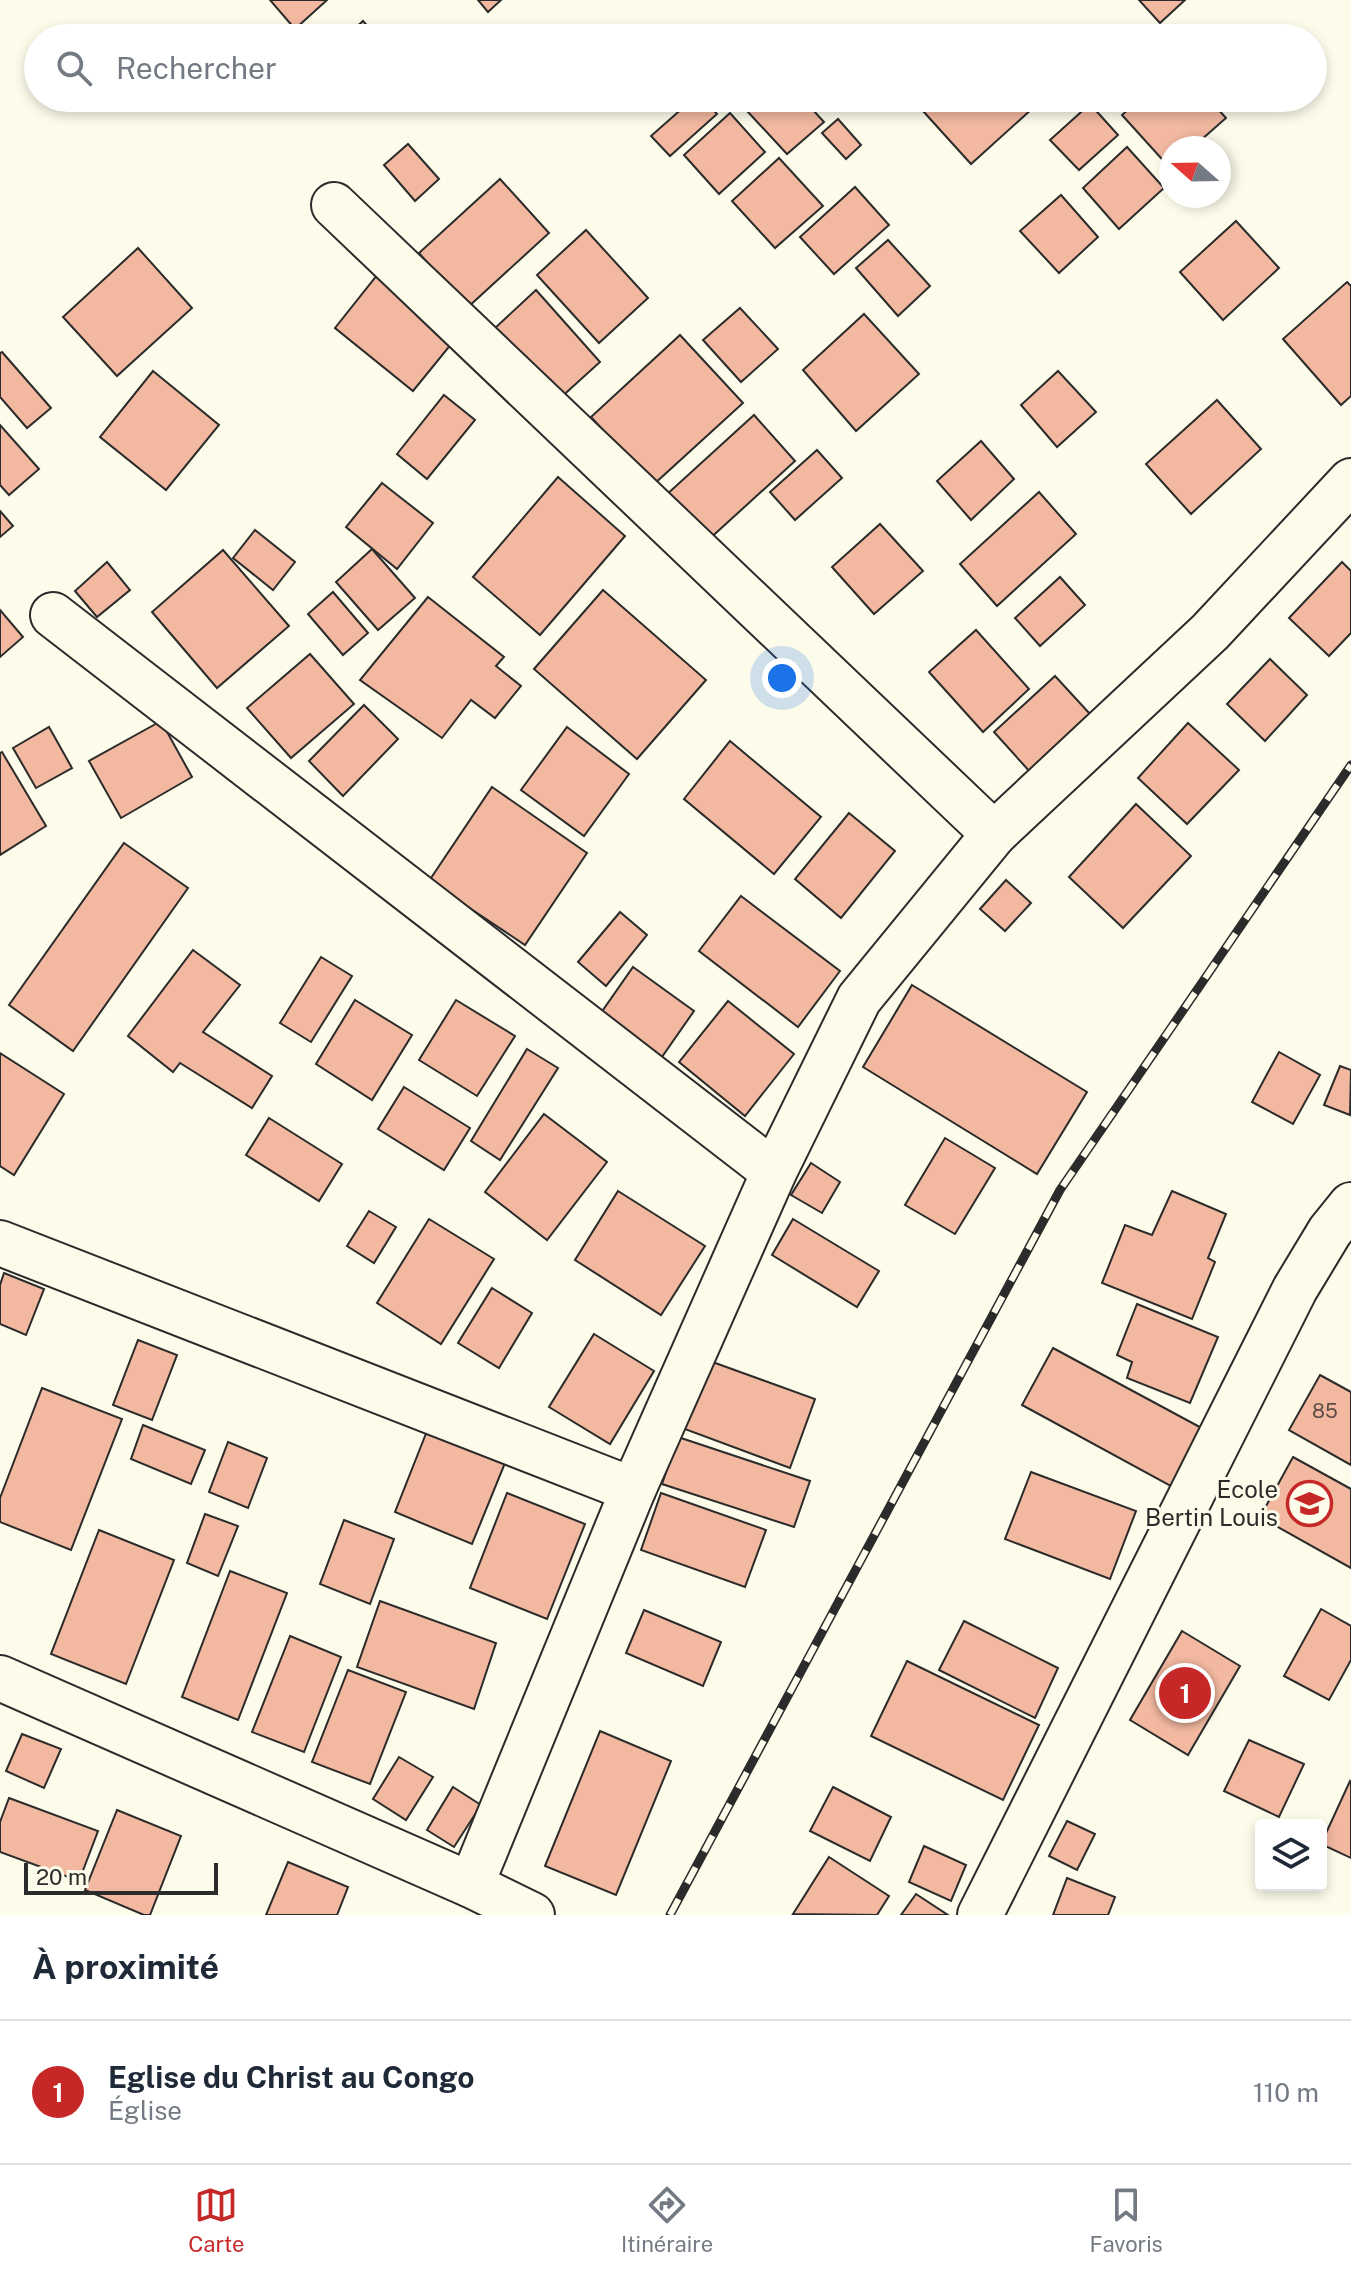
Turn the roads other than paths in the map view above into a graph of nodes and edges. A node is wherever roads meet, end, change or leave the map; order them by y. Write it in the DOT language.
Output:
graph roads {
  1 [pos="334,205"];
  2 [pos="1351,481"];
  3 [pos="53,615"];
  4 [pos="994,834"];
  5 [pos="774,1172"];
  6 [pos="1351,1205"];
  7 [pos="0,1243"];
  8 [pos="633,1490"];
  9 [pos="0,1678"];
  10 [pos="471,1885"];
  11 [pos="532,1915"];
  12 [pos="980,1915"];
  1 -- 4 [label="street"];
  2 -- 4 [label="street"];
  3 -- 5 [label="street"];
  4 -- 5 [label="street"];
  5 -- 8 [label="street"];
  6 -- 12 [label="street"];
  7 -- 8 [label="street"];
  8 -- 10 [label="street"];
  9 -- 10 [label="street"];
  10 -- 11 [label="street"];
}
